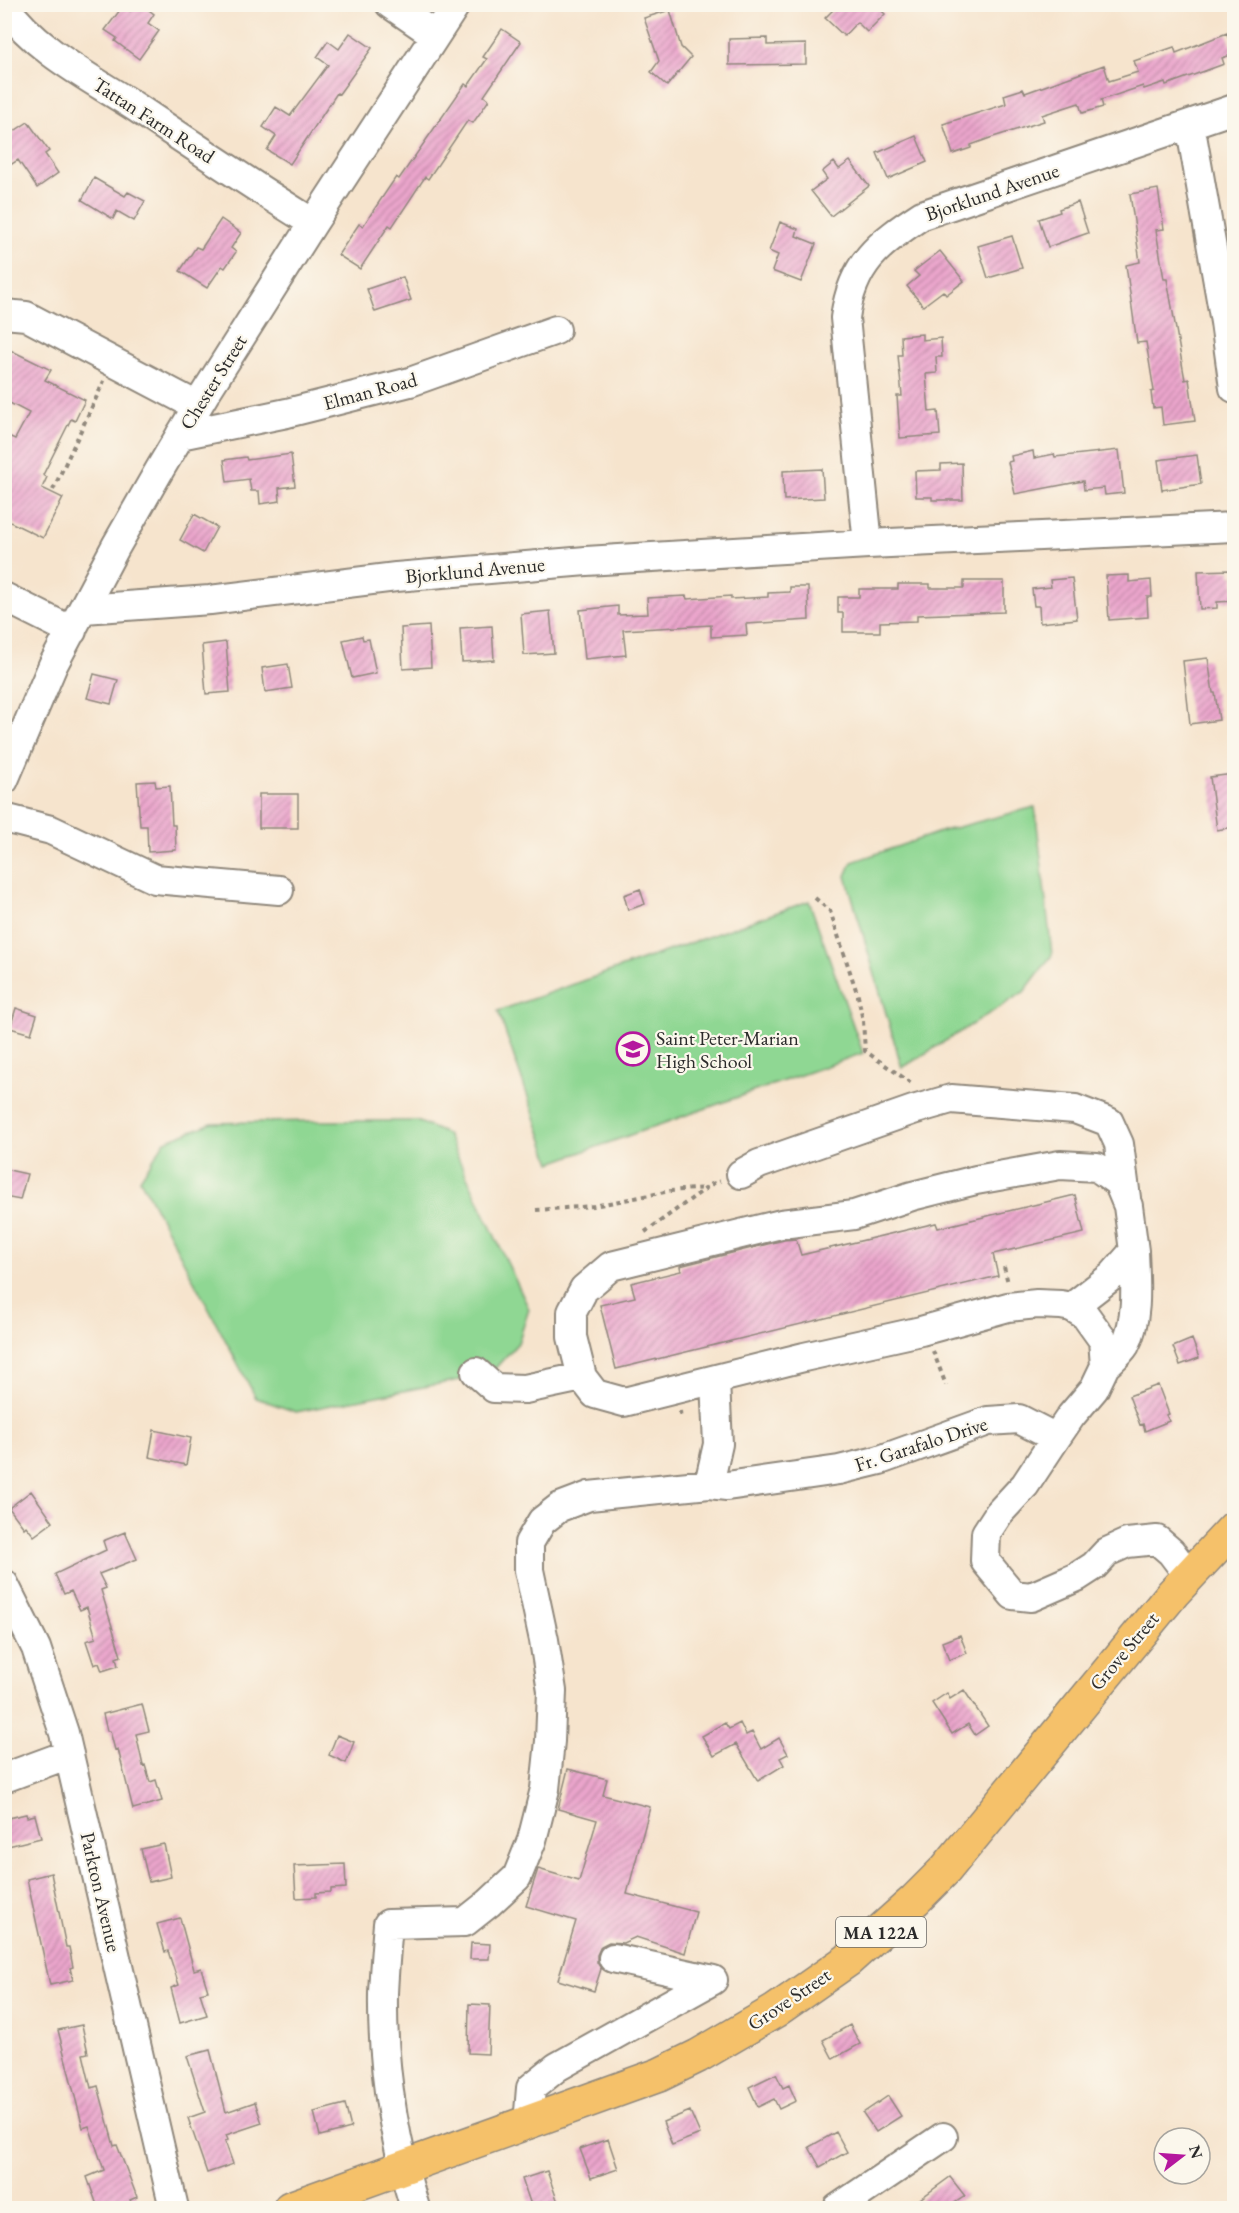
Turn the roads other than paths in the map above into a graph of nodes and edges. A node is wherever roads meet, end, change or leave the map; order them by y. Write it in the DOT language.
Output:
graph roads {
  1 [pos="390,4"];
  2 [pos="456,4"];
  3 [pos="4,5"];
  4 [pos="435,35"];
  5 [pos="1234,109"];
  6 [pos="1190,124"];
  7 [pos="313,223"];
  8 [pos="4,314"];
  9 [pos="1230,321"];
  10 [pos="556,330"];
  11 [pos="1234,388"];
  12 [pos="197,406"];
  13 [pos="180,435"];
  14 [pos="1234,527"];
  15 [pos="868,544"];
  16 [pos="4,597"];
  17 [pos="78,620"];
  18 [pos="4,780"];
  19 [pos="4,818"];
  20 [pos="279,890"];
  21 [pos="741,1174"];
  22 [pos="1128,1206"];
  23 [pos="1134,1251"];
  24 [pos="1072,1307"];
  25 [pos="1105,1366"];
  26 [pos="476,1372"];
  27 [pos="582,1377"];
  28 [pos="716,1381"];
  29 [pos="1056,1438"];
  30 [pos="709,1484"];
  31 [pos="1234,1528"];
  32 [pos="1189,1576"];
  33 [pos="4,1584"];
  34 [pos="69,1754"];
  35 [pos="4,1778"];
  36 [pos="613,1958"];
  37 [pos="528,2124"];
  38 [pos="943,2138"];
  39 [pos="402,2168"];
  40 [pos="174,2208"];
  41 [pos="290,2208"];
  42 [pos="415,2208"];
  43 [pos="838,2208"];
  1 -- 4 [label="street"];
  2 -- 4 [label="street, Chester Street"];
  3 -- 7 [label="street, Tattan Farm Road"];
  4 -- 7 [label="street, Chester Street"];
  5 -- 6 [label="street, Bjorklund Avenue"];
  6 -- 9 [label="street"];
  6 -- 15 [label="street, Bjorklund Avenue"];
  7 -- 12 [label="street, Chester Street"];
  8 -- 12 [label="street"];
  9 -- 11 [label="street"];
  10 -- 13 [label="street, Elman Road"];
  12 -- 13 [label="street, Chester Street"];
  13 -- 17 [label="street, Chester Street"];
  14 -- 15 [label="street, Bjorklund Avenue"];
  15 -- 17 [label="street, Bjorklund Avenue"];
  16 -- 17 [label="street"];
  17 -- 18 [label="street, Chester Street"];
  19 -- 20 [label="street"];
  21 -- 22 [label="street"];
  22 -- 23 [label="street"];
  22 -- 27 [label="street"];
  23 -- 24 [label="street"];
  23 -- 25 [label="street"];
  24 -- 25 [label="street"];
  24 -- 28 [label="street"];
  25 -- 29 [label="street"];
  26 -- 27 [label="street"];
  27 -- 28 [label="street"];
  28 -- 30 [label="street"];
  29 -- 30 [label="street, Fr. Garafalo Drive"];
  29 -- 32 [label="street"];
  30 -- 39 [label="street, Fr. Garafalo Drive"];
  31 -- 32 [label="main road, Grove Street / MA 122A"];
  32 -- 37 [label="main road, Grove Street / MA 122A"];
  33 -- 34 [label="street, Parkton Avenue"];
  34 -- 35 [label="street"];
  34 -- 40 [label="street, Parkton Avenue"];
  36 -- 37 [label="street"];
  37 -- 39 [label="main road, Grove Street / MA 122A"];
  38 -- 43 [label="street"];
  39 -- 41 [label="main road, Grove Street / MA 122A"];
  39 -- 42 [label="street"];
}
